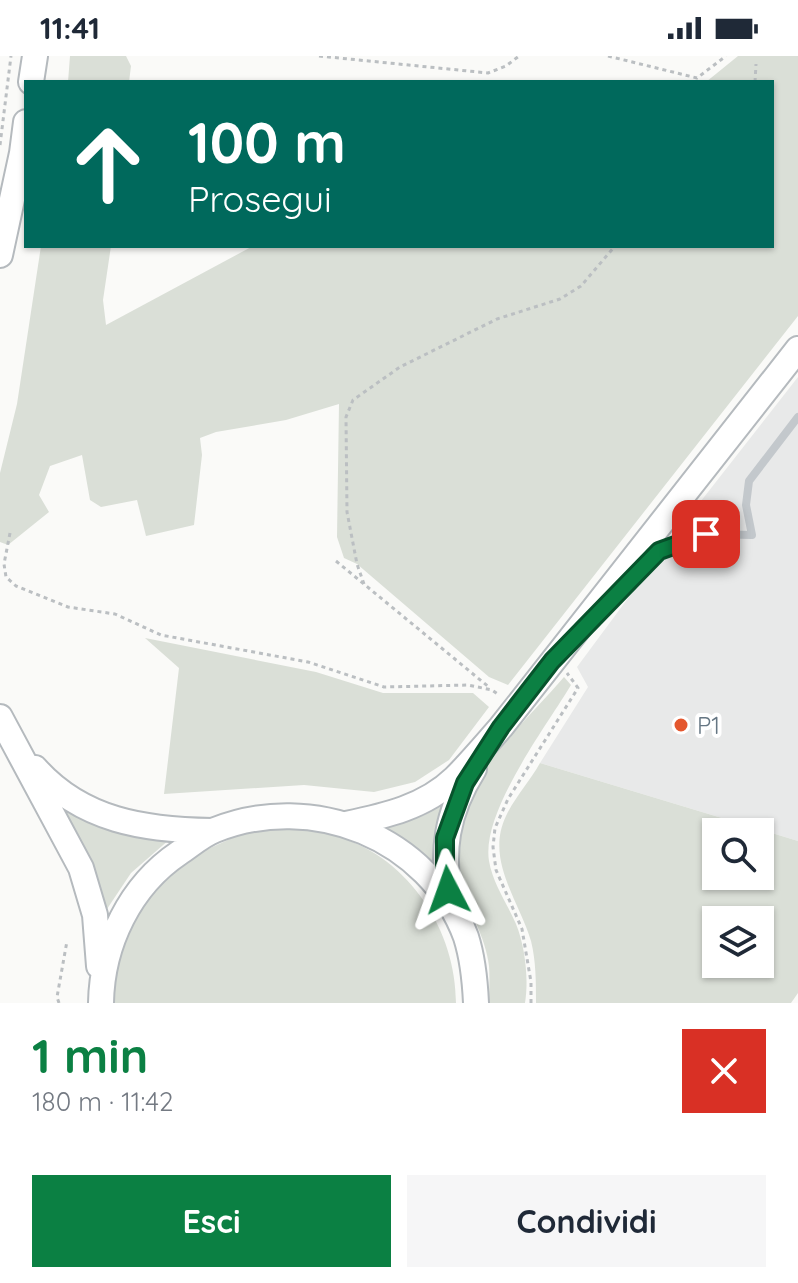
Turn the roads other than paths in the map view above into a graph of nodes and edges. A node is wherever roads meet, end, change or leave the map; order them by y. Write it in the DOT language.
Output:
graph roads {
  1 [pos="35,56"];
  2 [pos="31,80"];
  3 [pos="24,132"];
  4 [pos="0,255"];
  5 [pos="796,352"];
  6 [pos="798,417"];
  7 [pos="552,661"];
  8 [pos="0,717"];
  9 [pos="508,718"];
  10 [pos="19,750"];
  11 [pos="346,824"];
  12 [pos="212,831"];
  13 [pos="451,907"];
  14 [pos="101,994"];
  15 [pos="476,1003"];
  1 -- 2 [label="main road"];
  3 -- 4 [label="main road"];
  5 -- 7 [label="main road"];
  6 -- 7 [label="lane"];
  7 -- 9 [label="main road"];
  8 -- 10 [label="main road"];
  9 -- 11 [label="main road"];
  9 -- 13 [label="main road"];
  10 -- 12 [label="main road"];
  10 -- 14 [label="main road"];
  11 -- 12 [label="main road"];
  11 -- 13 [label="main road"];
  12 -- 14 [label="main road"];
  13 -- 15 [label="main road"];
}
